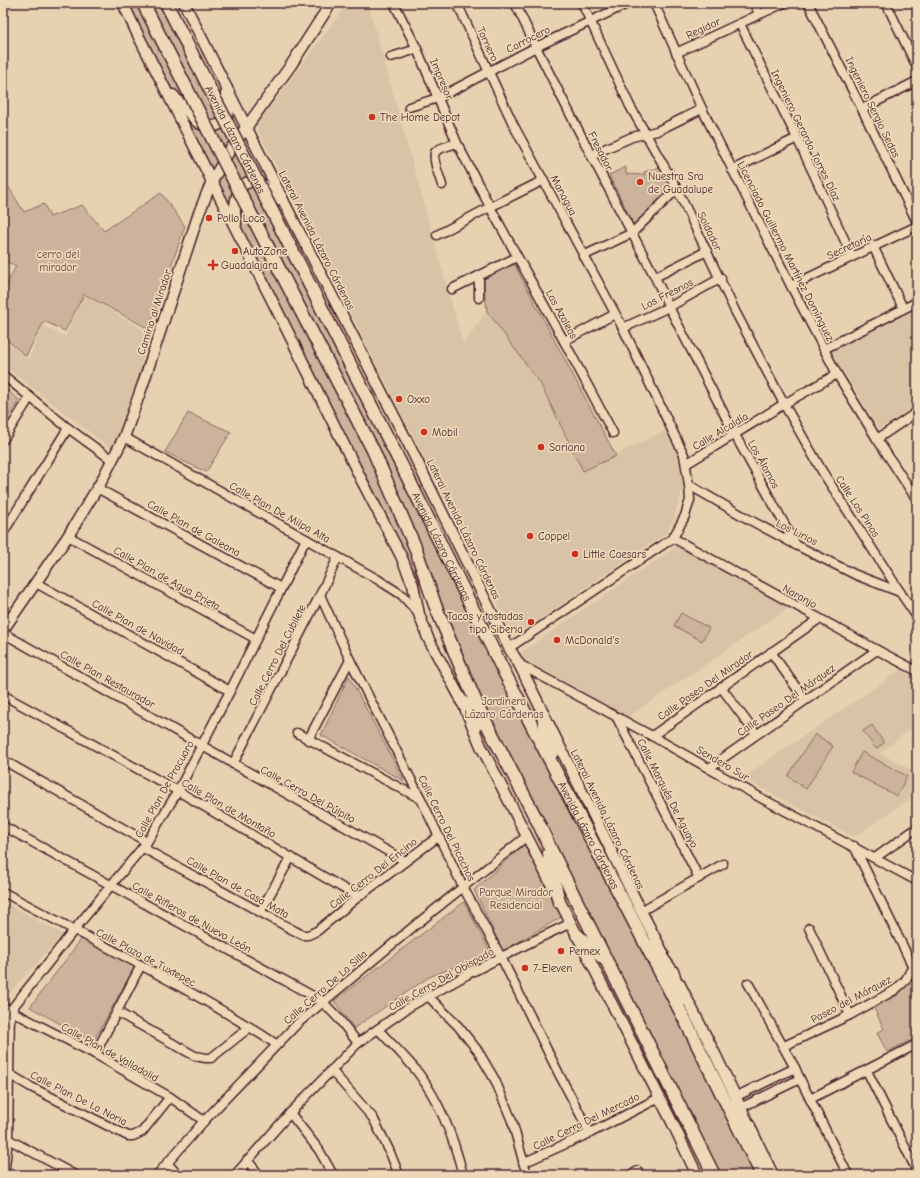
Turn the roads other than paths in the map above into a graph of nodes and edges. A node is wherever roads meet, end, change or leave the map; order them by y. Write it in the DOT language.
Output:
graph roads {
  1 [pos="123,3"];
  2 [pos="143,3"];
  3 [pos="166,3"];
  4 [pos="184,3"];
  5 [pos="330,3"];
  6 [pos="394,3"];
  7 [pos="457,3"];
  8 [pos="515,3"];
  9 [pos="582,3"];
  10 [pos="629,3"];
  11 [pos="654,3"];
  12 [pos="754,3"];
  13 [pos="784,3"];
  14 [pos="808,3"];
  15 [pos="886,3"];
  16 [pos="759,14"];
  17 [pos="591,21"];
  18 [pos="740,24"];
  19 [pos="536,47"];
  20 [pos="417,49"];
  21 [pos="676,53"];
  22 [pos="391,57"];
  23 [pos="917,67"];
  24 [pos="488,72"];
  25 [pos="161,80"];
  26 [pos="917,81"];
  27 [pos="224,83"];
  28 [pos="438,98"];
  29 [pos="408,106"];
  30 [pos="702,109"];
  31 [pos="862,109"];
  32 [pos="246,127"];
  33 [pos="646,135"];
  34 [pos="797,138"];
  35 [pos="457,142"];
  36 [pos="591,155"];
  37 [pos="732,170"];
  38 [pos="212,180"];
  39 [pos="544,180"];
  40 [pos="442,184"];
  41 [pos="677,189"];
  42 [pos="490,207"];
  43 [pos="288,210"];
  44 [pos="917,222"];
  45 [pos="917,226"];
  46 [pos="632,232"];
  47 [pos="437,235"];
  48 [pos="241,241"];
  49 [pos="873,246"];
  50 [pos="708,251"];
  51 [pos="517,256"];
  52 [pos="583,256"];
  53 [pos="852,256"];
  54 [pos="479,276"];
  55 [pos="656,277"];
  56 [pos="721,278"];
  57 [pos="791,286"];
  58 [pos="452,289"];
  59 [pos="479,298"];
  60 [pos="917,302"];
  61 [pos="669,307"];
  62 [pos="903,308"];
  63 [pos="615,314"];
  64 [pos="623,328"];
  65 [pos="564,341"];
  66 [pos="824,349"];
  67 [pos="837,374"];
  68 [pos="3,375"];
  69 [pos="30,397"];
  70 [pos="784,404"];
  71 [pos="917,412"];
  72 [pos="68,428"];
  73 [pos="613,433"];
  74 [pos="735,435"];
  75 [pos="124,437"];
  76 [pos="877,439"];
  77 [pos="3,440"];
  78 [pos="112,460"];
  79 [pos="686,464"];
  80 [pos="689,485"];
  81 [pos="97,488"];
  82 [pos="917,500"];
  83 [pos="3,533"];
  84 [pos="68,536"];
  85 [pos="673,538"];
  86 [pos="306,539"];
  87 [pos="796,545"];
  88 [pos="338,556"];
  89 [pos="36,582"];
  90 [pos="281,588"];
  91 [pos="900,592"];
  92 [pos="320,595"];
  93 [pos="913,603"];
  94 [pos="419,614"];
  95 [pos="917,617"];
  96 [pos="819,619"];
  97 [pos="3,630"];
  98 [pos="3,633"];
  99 [pos="256,639"];
  100 [pos="509,648"];
  101 [pos="877,650"];
  102 [pos="771,652"];
  103 [pos="350,660"];
  104 [pos="519,664"];
  105 [pos="917,671"];
  106 [pos="721,687"];
  107 [pos="230,691"];
  108 [pos="3,695"];
  109 [pos="805,700"];
  110 [pos="462,701"];
  111 [pos="542,712"];
  112 [pos="617,718"];
  113 [pos="297,734"];
  114 [pos="756,734"];
  115 [pos="652,736"];
  116 [pos="308,740"];
  117 [pos="496,740"];
  118 [pos="202,744"];
  119 [pos="3,760"];
  120 [pos="233,764"];
  121 [pos="709,768"];
  122 [pos="556,772"];
  123 [pos="178,791"];
  124 [pos="421,799"];
  125 [pos="3,826"];
  126 [pos="917,828"];
  127 [pos="439,836"];
  128 [pos="527,836"];
  129 [pos="145,845"];
  130 [pos="549,846"];
  131 [pos="854,846"];
  132 [pos="291,857"];
  133 [pos="875,858"];
  134 [pos="405,861"];
  135 [pos="724,864"];
  136 [pos="699,878"];
  137 [pos="917,880"];
  138 [pos="112,885"];
  139 [pos="463,887"];
  140 [pos="3,892"];
  141 [pos="358,897"];
  142 [pos="559,902"];
  143 [pos="640,911"];
  144 [pos="260,912"];
  145 [pos="634,922"];
  146 [pos="571,923"];
  147 [pos="322,928"];
  148 [pos="809,928"];
  149 [pos="74,930"];
  150 [pos="577,935"];
  151 [pos="501,957"];
  152 [pos="917,959"];
  153 [pos="608,963"];
  154 [pos="141,965"];
  155 [pos="913,967"];
  156 [pos="673,973"];
  157 [pos="748,983"];
  158 [pos="428,996"];
  159 [pos="322,1001"];
  160 [pos="7,1009"];
  161 [pos="117,1012"];
  162 [pos="850,1015"];
  163 [pos="685,1020"];
  164 [pos="250,1027"];
  165 [pos="378,1029"];
  166 [pos="358,1043"];
  167 [pos="276,1044"];
  168 [pos="917,1044"];
  169 [pos="784,1046"];
  170 [pos="95,1054"];
  171 [pos="796,1068"];
  172 [pos="331,1070"];
  173 [pos="867,1071"];
  174 [pos="9,1074"];
  175 [pos="800,1079"];
  176 [pos="714,1081"];
  177 [pos="170,1097"];
  178 [pos="735,1097"];
  179 [pos="659,1098"];
  180 [pos="810,1099"];
  181 [pos="740,1108"];
  182 [pos="290,1113"];
  183 [pos="204,1121"];
  184 [pos="749,1126"];
  185 [pos="590,1133"];
  186 [pos="8,1139"];
  187 [pos="247,1160"];
  188 [pos="167,1163"];
  189 [pos="523,1163"];
  190 [pos="5,1170"];
  191 [pos="917,1171"];
  192 [pos="75,1175"];
  193 [pos="157,1175"];
  194 [pos="178,1175"];
  195 [pos="235,1175"];
  196 [pos="259,1175"];
  197 [pos="333,1175"];
  198 [pos="399,1175"];
  199 [pos="463,1175"];
  200 [pos="527,1175"];
  201 [pos="697,1175"];
  202 [pos="714,1175"];
  203 [pos="762,1175"];
  204 [pos="773,1175"];
  205 [pos="848,1175"];
  1 -- 25 [label="main road"];
  2 -- 117 [label="highway, Avenida Lázaro Cárdenas, bridge"];
  3 -- 122 [label="highway, Avenida Lázaro Cárdenas, bridge"];
  4 -- 27 [label="main road, Lateral Avenida Lázaro Cárdenas"];
  5 -- 32 [label="main road, Camino al Mirador"];
  6 -- 20 [label="street, Impresor"];
  7 -- 24 [label="street, Tornero"];
  8 -- 19 [label="street, Fresador"];
  9 -- 17 [label="street, Soldador"];
  10 -- 17 [label="street, Carrocero"];
  11 -- 21 [label="street, Licenciado Guillermo Martínez Domínguez"];
  12 -- 16 [label="street"];
  13 -- 16 [label="street, Regidor"];
  14 -- 31 [label="street, Ingeniero Sergio Sedas"];
  15 -- 23 [label="street"];
  16 -- 18 [label="street, Regidor"];
  17 -- 19 [label="street, Carrocero"];
  17 -- 33 [label="street, Soldador"];
  18 -- 21 [label="street, Regidor"];
  18 -- 34 [label="street, Ingeniero Gerardo Torres Díaz"];
  19 -- 24 [label="street, Carrocero"];
  19 -- 36 [label="street, Fresador"];
  20 -- 22 [label="street"];
  20 -- 28 [label="street, Impresor"];
  21 -- 30 [label="street, Licenciado Guillermo Martínez Domínguez"];
  24 -- 28 [label="street, Carrocero"];
  24 -- 39 [label="street, Managua"];
  25 -- 27 [label="main road"];
  25 -- 38 [label="main road"];
  26 -- 31 [label="street"];
  27 -- 32 [label="main road, Lateral Avenida Lázaro Cárdenas"];
  28 -- 29 [label="street, Carrocero"];
  28 -- 35 [label="street, Impresor"];
  30 -- 33 [label="street"];
  30 -- 37 [label="street, Licenciado Guillermo Martínez Domínguez"];
  31 -- 44 [label="street, Ingeniero Sergio Sedas"];
  32 -- 38 [label="main road, Camino al Mirador"];
  32 -- 43 [label="main road, Lateral Avenida Lázaro Cárdenas"];
  33 -- 36 [label="street"];
  33 -- 41 [label="street, Soldador"];
  34 -- 37 [label="street"];
  34 -- 53 [label="street, Ingeniero Gerardo Torres Díaz"];
  35 -- 40 [label="street"];
  35 -- 42 [label="street, Impresor"];
  36 -- 46 [label="street, Fresador"];
  37 -- 57 [label="street, Licenciado Guillermo Martínez Domínguez"];
  38 -- 48 [label="main road"];
  38 -- 75 [label="main road, Camino al Mirador"];
  39 -- 42 [label="street"];
  39 -- 52 [label="street, Managua"];
  41 -- 46 [label="street"];
  41 -- 50 [label="street, Soldador"];
  42 -- 47 [label="street"];
  42 -- 51 [label="street, Las Azaleas"];
  43 -- 48 [label="main road"];
  43 -- 100 [label="main road, Lateral Avenida Lázaro Cárdenas"];
  45 -- 49 [label="street, Secretaría"];
  46 -- 52 [label="street"];
  46 -- 55 [label="street, Fresador"];
  48 -- 94 [label="main road"];
  49 -- 53 [label="street, Secretaría"];
  49 -- 62 [label="street"];
  50 -- 55 [label="street"];
  50 -- 56 [label="street, Soldador"];
  51 -- 54 [label="street"];
  51 -- 65 [label="street, Las Azaleas"];
  52 -- 63 [label="street, Managua"];
  53 -- 57 [label="street, Secretaría"];
  54 -- 58 [label="street"];
  54 -- 59 [label="street"];
  55 -- 61 [label="street, Fresador"];
  56 -- 61 [label="street, Los Fresnos"];
  56 -- 70 [label="street, Soldador"];
  57 -- 66 [label="street, Licenciado Guillermo Martínez Domínguez"];
  60 -- 62 [label="street"];
  61 -- 64 [label="street, Los Fresnos"];
  61 -- 74 [label="street, Los Álamos"];
  62 -- 66 [label="street"];
  63 -- 64 [label="street, Managua"];
  63 -- 65 [label="street"];
  64 -- 79 [label="street"];
  65 -- 73 [label="street, Las Azaleas"];
  66 -- 67 [label="street, Licenciado Guillermo Martínez Domínguez"];
  67 -- 70 [label="street, Calle Alcaldía"];
  67 -- 76 [label="street, Licenciado Guillermo Martínez Domínguez"];
  68 -- 69 [label="street"];
  69 -- 72 [label="street"];
  69 -- 77 [label="street"];
  70 -- 74 [label="street, Calle Alcaldía"];
  70 -- 91 [label="street, Calle Los Pinos"];
  71 -- 76 [label="street"];
  72 -- 78 [label="street"];
  72 -- 83 [label="street"];
  74 -- 79 [label="street, Calle Alcaldía"];
  74 -- 87 [label="street, Los Álamos"];
  75 -- 78 [label="main road, Camino al Mirador"];
  75 -- 86 [label="street, Calle Plan De Milpa Alta"];
  76 -- 82 [label="street, Licenciado Guillermo Martínez Domínguez"];
  78 -- 81 [label="main road, Camino al Mirador"];
  79 -- 80 [label="street, Calle Alcaldía"];
  80 -- 85 [label="street, Calle Alcaldía"];
  80 -- 87 [label="street, Los Lirios"];
  81 -- 84 [label="main road, Camino al Mirador"];
  81 -- 90 [label="street, Calle Plan de Galeana"];
  84 -- 89 [label="main road, Camino al Mirador"];
  84 -- 99 [label="street, Calle Plan de Agua Prieta"];
  85 -- 96 [label="street, Naranjo"];
  85 -- 100 [label="street, Calle Alcaldía"];
  86 -- 88 [label="street, Calle Plan De Milpa Alta"];
  86 -- 90 [label="street, Calle Plan De Pracuaro"];
  87 -- 91 [label="street, Los Lirios"];
  88 -- 92 [label="street, Calle Cerro Del Cubilete"];
  88 -- 94 [label="street, Calle Plan De Milpa Alta"];
  89 -- 97 [label="main road, Camino al Mirador"];
  89 -- 107 [label="street, Calle Plan de Navidad"];
  90 -- 99 [label="street, Calle Plan De Pracuaro"];
  91 -- 93 [label="street, Calle Los Pinos"];
  92 -- 103 [label="street, Calle Cerro Del Picachos"];
  92 -- 120 [label="street, Calle Cerro Del Cubilete"];
  93 -- 95 [label="street, Calle Los Pinos"];
  94 -- 110 [label="main road"];
  96 -- 101 [label="street, Naranjo"];
  96 -- 102 [label="street, Calle Paseo Del Mirador"];
  98 -- 118 [label="street, Calle Plan Restaurador"];
  99 -- 107 [label="street, Calle Plan De Pracuaro"];
  100 -- 104 [label="main road, Lateral Avenida Lázaro Cárdenas"];
  101 -- 105 [label="street, Naranjo"];
  101 -- 109 [label="street, Calle Paseo Del Márquez"];
  102 -- 106 [label="street, Calle Paseo Del Mirador"];
  102 -- 109 [label="street"];
  103 -- 116 [label="street"];
  103 -- 124 [label="street, Calle Cerro Del Picachos"];
  104 -- 111 [label="main road, Lateral Avenida Lázaro Cárdenas"];
  104 -- 112 [label="street, Sendero Sur"];
  106 -- 114 [label="street"];
  106 -- 115 [label="street, Calle Paseo Del Mirador"];
  107 -- 118 [label="street, Calle Plan De Pracuaro"];
  108 -- 123 [label="street, Calle Plan de Montaño"];
  109 -- 114 [label="street, Calle Paseo Del Márquez"];
  110 -- 117 [label="highway"];
  110 -- 128 [label="main road"];
  111 -- 122 [label="highway"];
  111 -- 143 [label="main road, Lateral Avenida Lázaro Cárdenas"];
  112 -- 115 [label="street, Sendero Sur"];
  112 -- 136 [label="street, Calle Marqués De Aguayo"];
  113 -- 116 [label="street"];
  114 -- 121 [label="street, Calle Paseo Del Márquez"];
  115 -- 121 [label="street, Sendero Sur"];
  116 -- 124 [label="street"];
  117 -- 130 [label="highway, Avenida Lázaro Cárdenas"];
  118 -- 120 [label="street, Calle Cerro Del Púlpito"];
  118 -- 123 [label="street, Calle Plan De Pracuaro"];
  119 -- 129 [label="street, Calle Plan de Casa Mata"];
  120 -- 134 [label="street, Calle Cerro Del Púlpito"];
  121 -- 131 [label="street, Sendero Sur"];
  122 -- 145 [label="highway, Avenida Lázaro Cárdenas"];
  123 -- 129 [label="street, Calle Plan De Pracuaro"];
  123 -- 132 [label="street, Calle Plan de Montaño"];
  124 -- 127 [label="street, Calle Cerro Del Picachos"];
  125 -- 138 [label="street, Calle Rifleros de Nuevo León"];
  126 -- 133 [label="street"];
  127 -- 134 [label="street, Calle Cerro Del Encino"];
  127 -- 139 [label="street, Calle Cerro Del Picachos"];
  128 -- 139 [label="street, Calle Cerro De La Silla"];
  128 -- 142 [label="main road"];
  129 -- 138 [label="street, Calle Plan De Pracuaro"];
  129 -- 144 [label="street, Calle Plan de Casa Mata"];
  130 -- 142 [label="highway"];
  130 -- 153 [label="highway, Avenida Lázaro Cárdenas"];
  131 -- 133 [label="street, Sendero Sur"];
  131 -- 155 [label="street"];
  132 -- 141 [label="street, Calle Plan de Montaño"];
  132 -- 144 [label="street"];
  133 -- 137 [label="street, Sendero Sur"];
  134 -- 141 [label="street, Calle Cerro Del Encino"];
  135 -- 136 [label="street"];
  136 -- 143 [label="street"];
  138 -- 149 [label="street, Calle Plan De Pracuaro"];
  138 -- 159 [label="street, Calle Rifleros de Nuevo León"];
  139 -- 151 [label="street, Calle Cerro Del Picachos"];
  139 -- 159 [label="street, Calle Cerro De La Silla"];
  140 -- 149 [label="street, Calle Plaza de Tuxtepec"];
  141 -- 147 [label="street, Calle Cerro Del Encino"];
  142 -- 146 [label="main road"];
  143 -- 156 [label="main road, Lateral Avenida Lázaro Cárdenas"];
  144 -- 147 [label="street, Calle Plan de Casa Mata"];
  145 -- 156 [label="highway"];
  145 -- 163 [label="highway, Avenida Lázaro Cárdenas"];
  146 -- 150 [label="main road"];
  146 -- 151 [label="street, Calle Cerro Del Obispado"];
  148 -- 162 [label="street"];
  149 -- 154 [label="street, Calle Plaza de Tuxtepec"];
  149 -- 160 [label="street, Calle Plan De Pracuaro"];
  150 -- 153 [label="highway"];
  150 -- 179 [label="main road"];
  151 -- 158 [label="street, Calle Cerro Del Obispado"];
  151 -- 185 [label="street, Calle Cerro Del Picachos"];
  152 -- 155 [label="street, Paseo del Márquez"];
  153 -- 202 [label="highway, Avenida Lázaro Cárdenas"];
  154 -- 161 [label="street"];
  154 -- 164 [label="street, Calle Plaza de Tuxtepec"];
  155 -- 162 [label="street, Paseo del Márquez"];
  156 -- 163 [label="highway"];
  156 -- 178 [label="main road, Lateral Avenida Lázaro Cárdenas"];
  157 -- 169 [label="street"];
  158 -- 165 [label="street, Calle Cerro Del Obispado"];
  158 -- 189 [label="street"];
  159 -- 166 [label="street, Calle Rifleros de Nuevo León"];
  159 -- 167 [label="street, Calle Cerro De La Silla"];
  160 -- 170 [label="street, Calle Plan de Valladolid"];
  160 -- 174 [label="street"];
  161 -- 164 [label="street"];
  161 -- 170 [label="street"];
  162 -- 169 [label="street, Paseo del Márquez"];
  163 -- 176 [label="highway, Avenida Lázaro Cárdenas"];
  164 -- 167 [label="street, Calle Plaza de Tuxtepec"];
  165 -- 166 [label="street, Calle Cerro Del Obispado"];
  165 -- 199 [label="street"];
  166 -- 172 [label="street, Calle Cerro Del Obispado"];
  167 -- 183 [label="street, Calle Cerro De La Silla"];
  168 -- 173 [label="street"];
  169 -- 171 [label="street"];
  170 -- 177 [label="street, Calle Plan de Valladolid"];
  171 -- 175 [label="street"];
  171 -- 178 [label="street"];
  172 -- 182 [label="street, Calle Cerro Del Obispado"];
  172 -- 198 [label="street"];
  173 -- 180 [label="street"];
  173 -- 191 [label="street"];
  174 -- 177 [label="street, Calle Plan De La Noria"];
  174 -- 186 [label="street"];
  175 -- 180 [label="street"];
  175 -- 181 [label="street"];
  176 -- 184 [label="highway"];
  176 -- 203 [label="highway, Avenida Lázaro Cárdenas"];
  177 -- 183 [label="street, Calle Plan de Valladolid"];
  178 -- 181 [label="main road, Lateral Avenida Lázaro Cárdenas"];
  179 -- 185 [label="street, Calle Cerro Del Mercado"];
  179 -- 201 [label="main road"];
  180 -- 205 [label="street"];
  181 -- 184 [label="main road, Lateral Avenida Lázaro Cárdenas"];
  182 -- 187 [label="street, Calle Cerro Del Obispado"];
  182 -- 197 [label="street"];
  183 -- 188 [label="street, Calle Cerro De La Silla"];
  184 -- 204 [label="main road, Lateral Avenida Lázaro Cárdenas"];
  185 -- 189 [label="street, Calle Cerro Del Mercado"];
  186 -- 190 [label="street"];
  186 -- 192 [label="street"];
  187 -- 195 [label="street, Calle Cerro Del Obispado"];
  187 -- 196 [label="street"];
  188 -- 193 [label="street, Calle Cerro De La Silla"];
  188 -- 194 [label="street"];
  189 -- 200 [label="street"];
}
